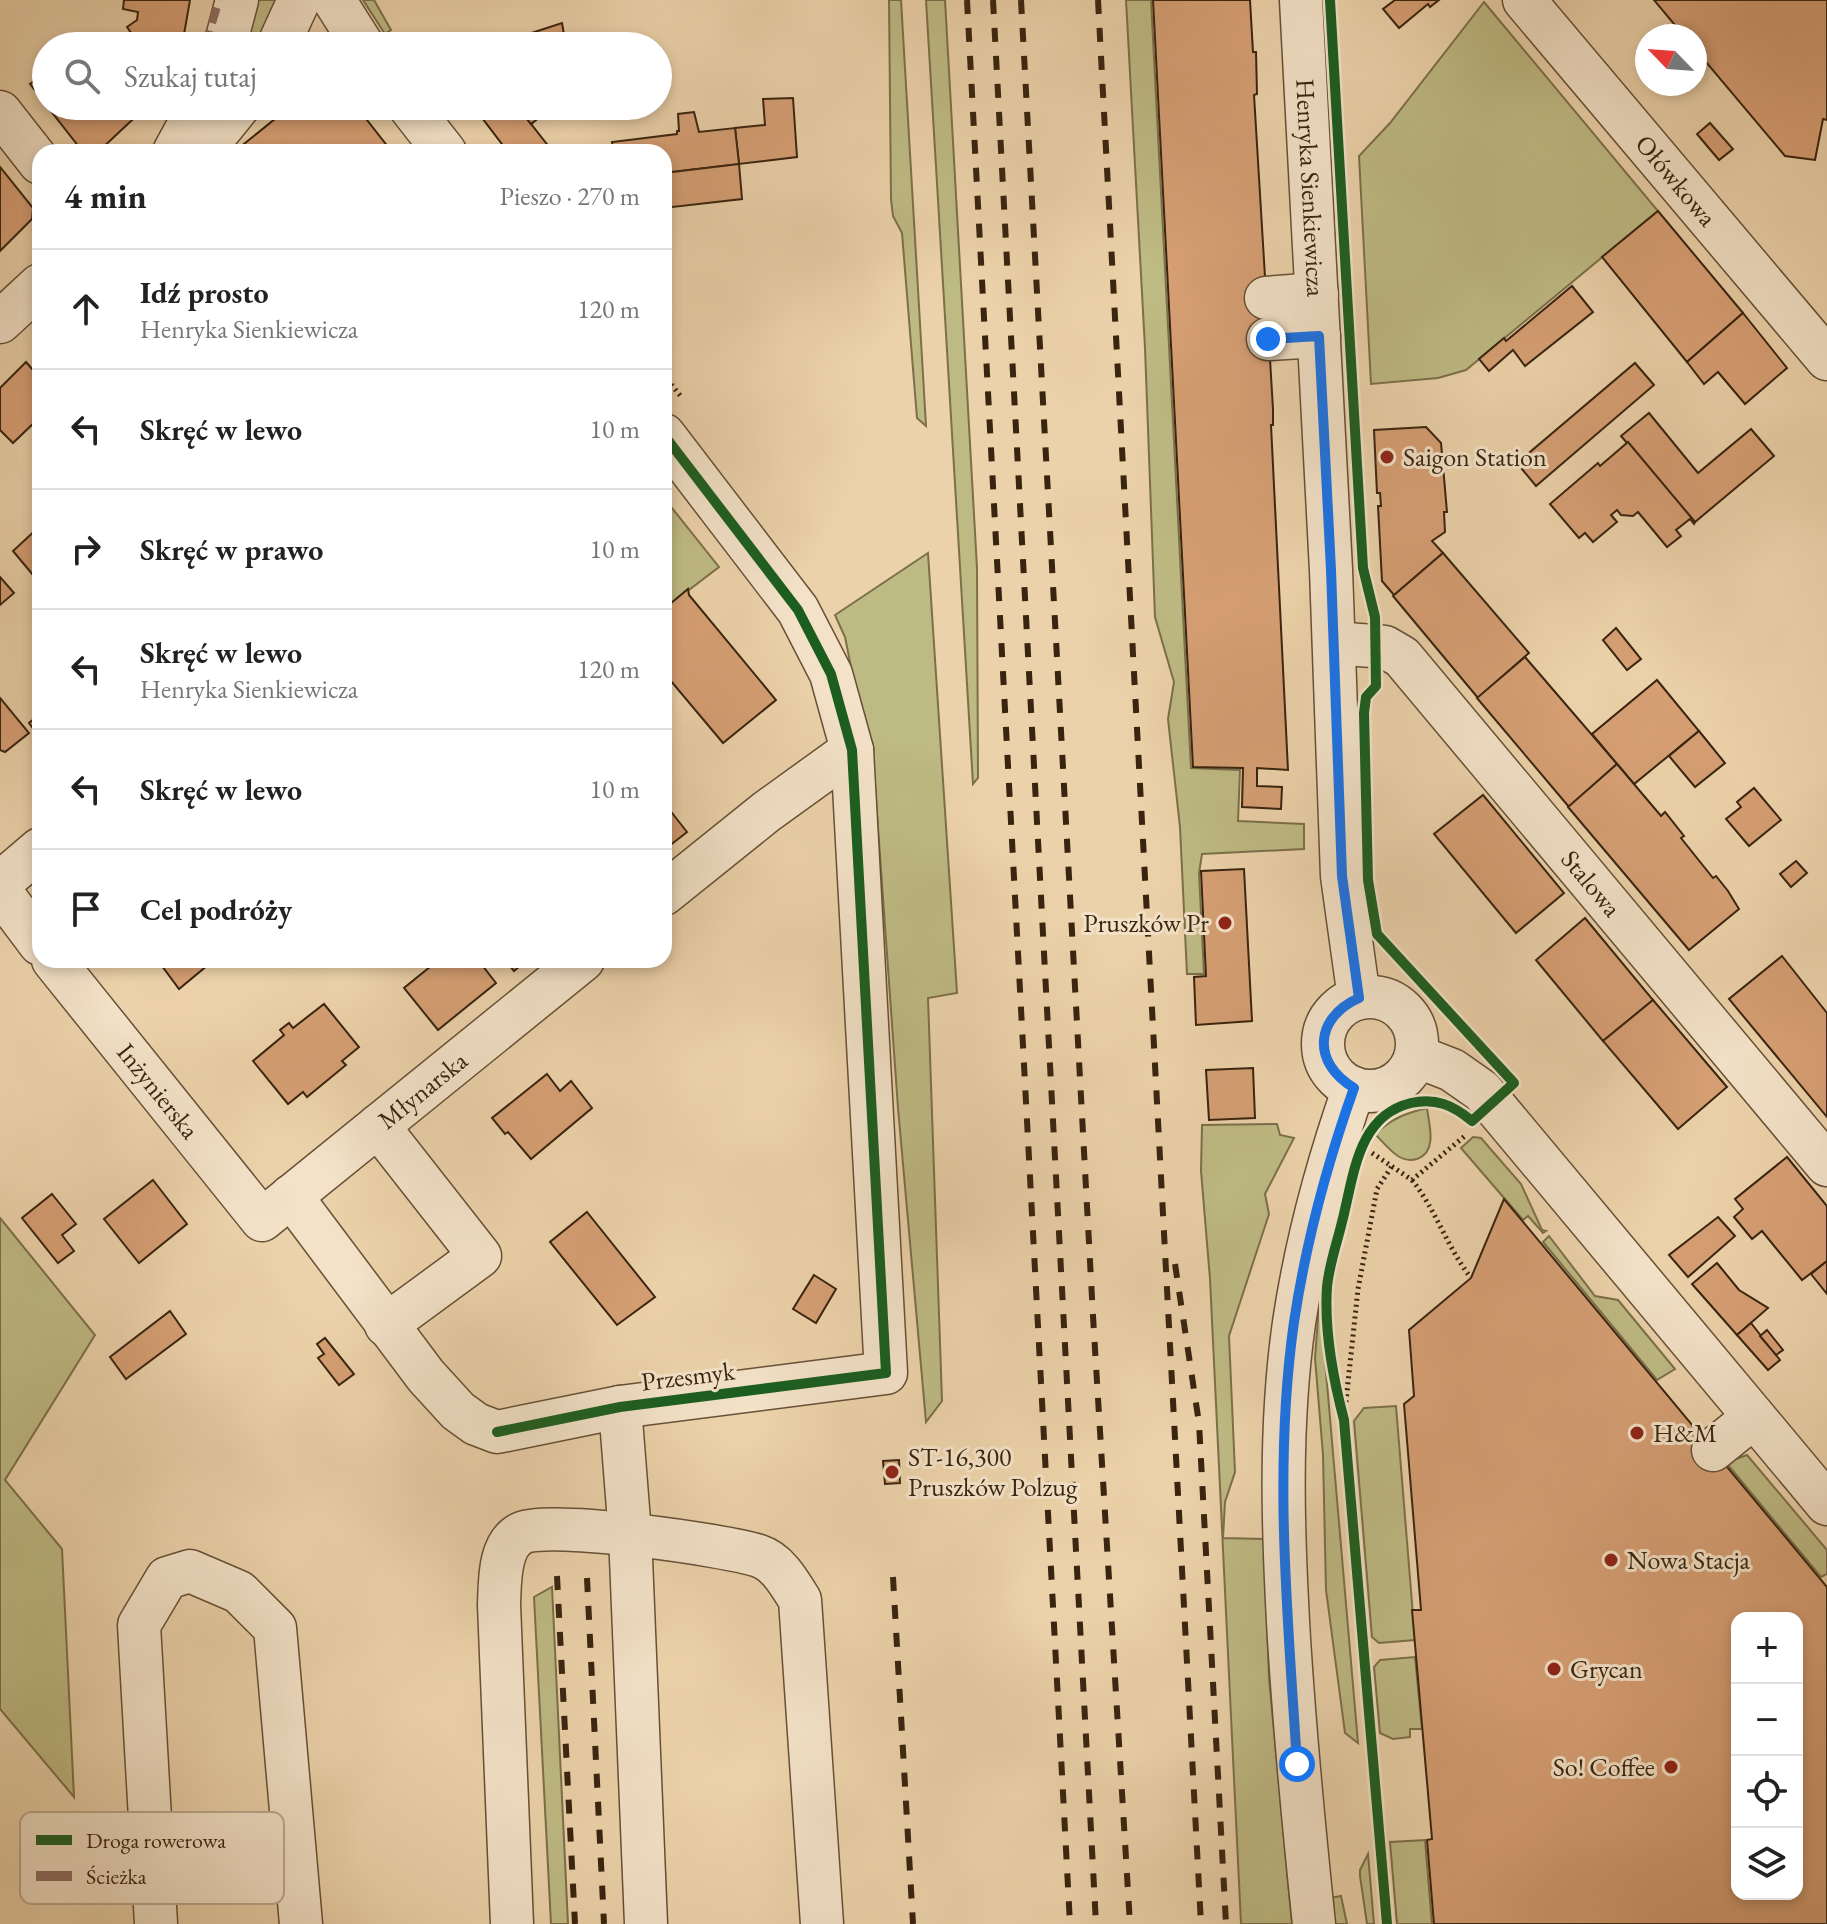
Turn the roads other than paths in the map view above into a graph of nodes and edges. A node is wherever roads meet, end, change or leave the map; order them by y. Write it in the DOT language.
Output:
graph roads {
  1 [pos="237,0"];
  2 [pos="299,0"];
  3 [pos="334,0"];
  4 [pos="1301,0"];
  5 [pos="1524,0"];
  6 [pos="229,32"];
  7 [pos="284,32"];
  8 [pos="354,32"];
  9 [pos="0,112"];
  10 [pos="191,120"];
  11 [pos="228,120"];
  12 [pos="420,120"];
  13 [pos="178,144"];
  14 [pos="206,144"];
  15 [pos="439,144"];
  16 [pos="32,153"];
  17 [pos="32,292"];
  18 [pos="1317,294"];
  19 [pos="0,322"];
  20 [pos="1319,336"];
  21 [pos="1827,359"];
  22 [pos="672,445"];
  23 [pos="1334,643"];
  24 [pos="852,750"];
  25 [pos="32,856"];
  26 [pos="0,883"];
  27 [pos="672,888"];
  28 [pos="0,891"];
  29 [pos="32,933"];
  30 [pos="60,968"];
  31 [pos="573,968"];
  32 [pos="1359,998"];
  33 [pos="1416,1056"];
  34 [pos="1354,1088"];
  35 [pos="378,1126"];
  36 [pos="1827,1165"];
  37 [pos="276,1208"];
  38 [pos="386,1325"];
  39 [pos="620,1407"];
  40 [pos="1754,1417"];
  41 [pos="1713,1450"];
  42 [pos="1827,1504"];
  43 [pos="630,1534"];
  44 [pos="150,1812"];
  45 [pos="155,1904"];
  46 [pos="156,1924"];
  47 [pos="301,1924"];
  48 [pos="512,1924"];
  49 [pos="646,1924"];
  50 [pos="822,1924"];
  51 [pos="1314,1924"];
  1 -- 6 [label="street"];
  2 -- 7 [label="street"];
  3 -- 8 [label="street"];
  4 -- 18 [label="street, Henryka Sienkiewicza"];
  5 -- 21 [label="street, Ołówkowa"];
  9 -- 16 [label="street"];
  10 -- 13 [label="street"];
  11 -- 14 [label="street"];
  12 -- 15 [label="street"];
  17 -- 19 [label="street"];
  18 -- 20 [label="street, Henryka Sienkiewicza"];
  18 -- 20 [label="street"];
  20 -- 23 [label="street, Henryka Sienkiewicza"];
  22 -- 24 [label="street"];
  23 -- 32 [label="street, Henryka Sienkiewicza"];
  23 -- 36 [label="street, Stalowa"];
  24 -- 27 [label="street"];
  24 -- 39 [label="street, Przesmyk"];
  25 -- 26 [label="street"];
  28 -- 29 [label="street"];
  30 -- 37 [label="street, Inżynierska"];
  31 -- 35 [label="street, Młynarska"];
  32 -- 33 [label="street"];
  32 -- 34 [label="street"];
  33 -- 34 [label="street"];
  33 -- 40 [label="street"];
  34 -- 51 [label="street"];
  35 -- 37 [label="street, Młynarska"];
  35 -- 38 [label="street"];
  37 -- 38 [label="street, Przesmyk"];
  38 -- 39 [label="street, Przesmyk"];
  39 -- 43 [label="street"];
  40 -- 41 [label="street"];
  40 -- 42 [label="street"];
  43 -- 48 [label="street"];
  43 -- 49 [label="street"];
  43 -- 50 [label="street"];
  44 -- 47 [label="street"];
  45 -- 46 [label="street"];
}
